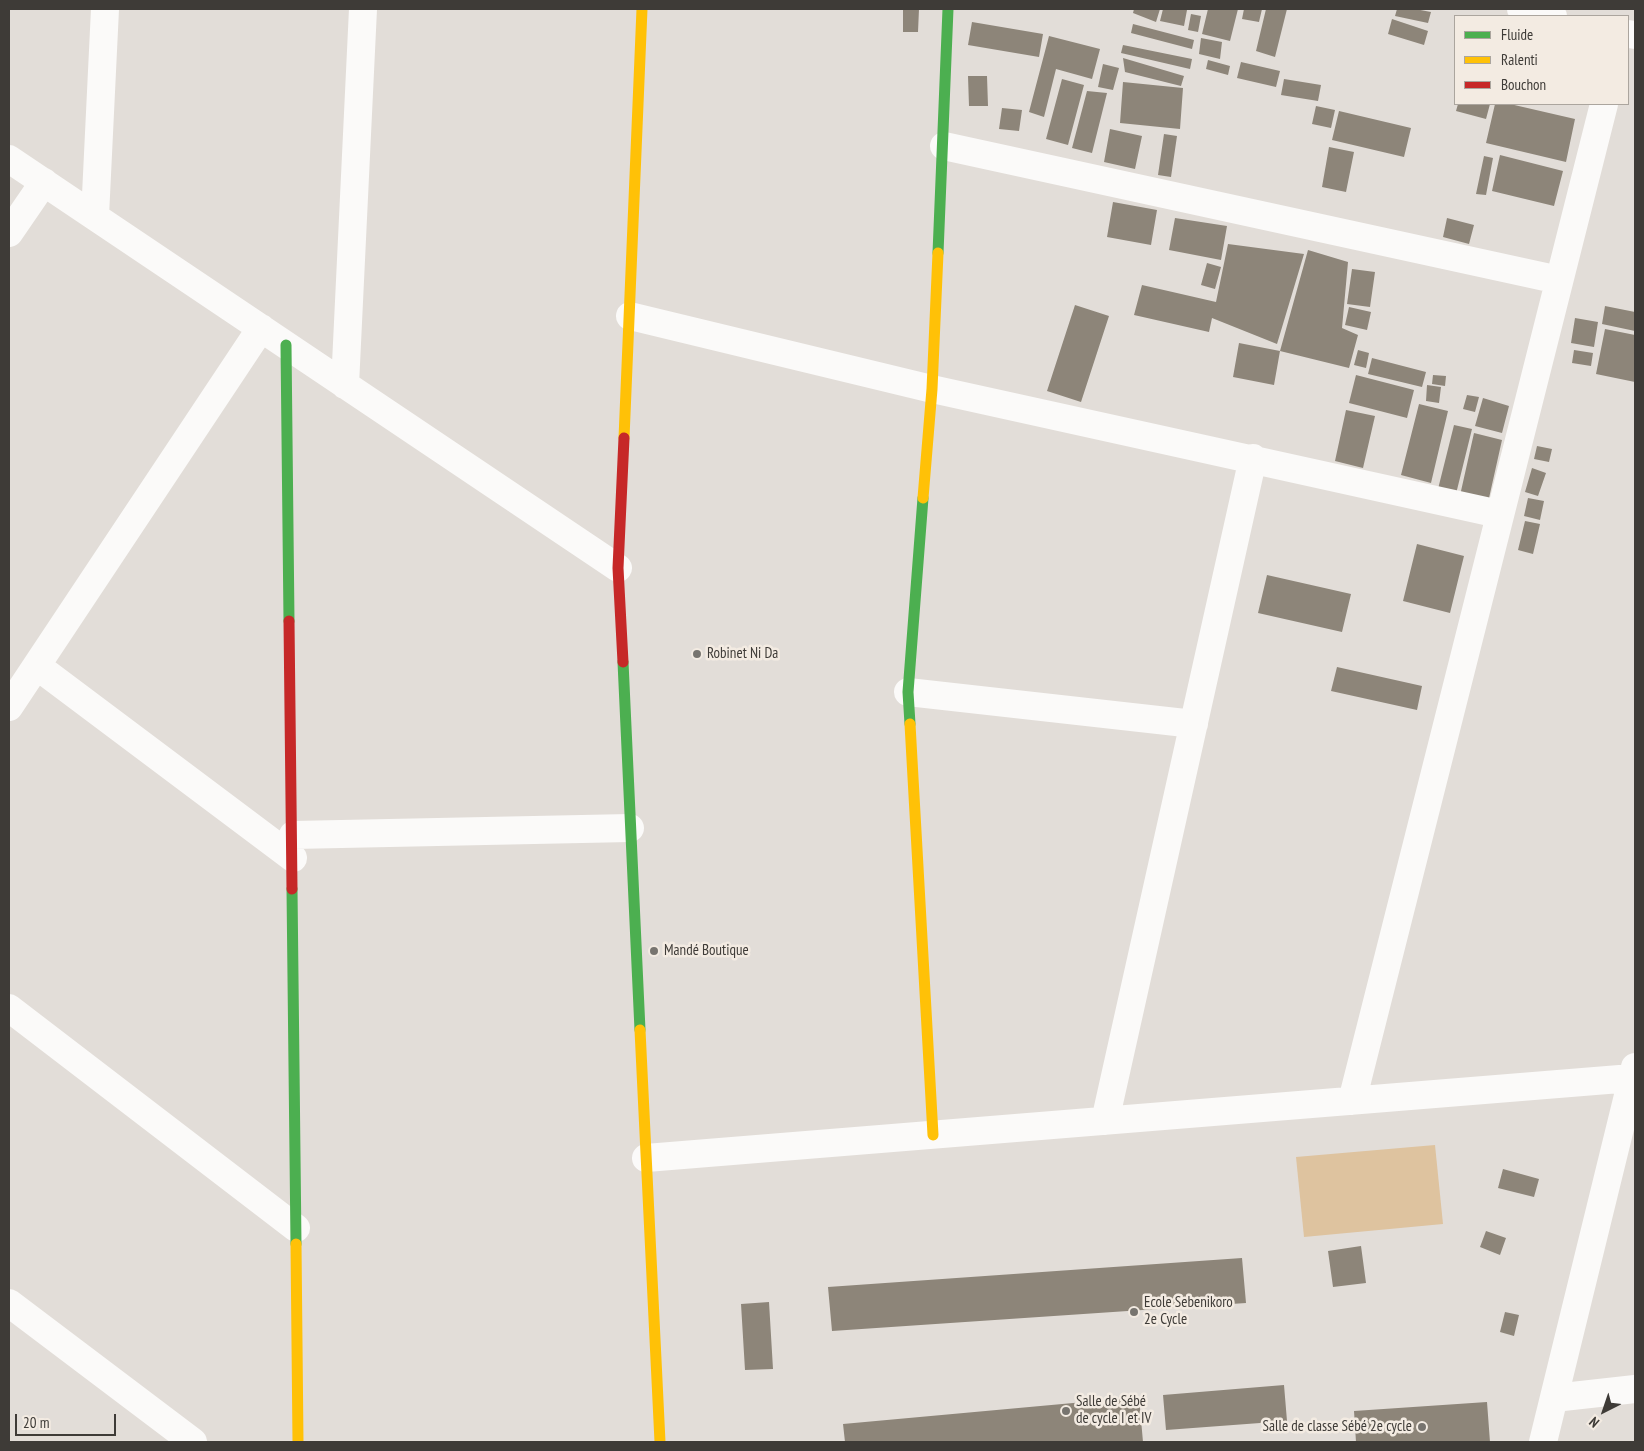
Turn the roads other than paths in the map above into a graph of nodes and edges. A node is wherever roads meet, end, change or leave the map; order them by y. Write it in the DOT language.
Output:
graph roads {
  1 [pos="105,9"];
  2 [pos="363,9"];
  3 [pos="642,9"];
  4 [pos="948,9"];
  5 [pos="1521,9"];
  6 [pos="1548,15"];
  7 [pos="1604,105"];
  8 [pos="944,146"];
  9 [pos="9,159"];
  10 [pos="44,182"];
  11 [pos="95,216"];
  12 [pos="9,233"];
  13 [pos="1559,280"];
  14 [pos="630,316"];
  15 [pos="261,328"];
  16 [pos="286,345"];
  17 [pos="345,385"];
  18 [pos="932,389"];
  19 [pos="1252,458"];
  20 [pos="1500,514"];
  21 [pos="618,568"];
  22 [pos="37,666"];
  23 [pos="908,692"];
  24 [pos="9,707"];
  25 [pos="1194,724"];
  26 [pos="630,828"];
  27 [pos="293,847"];
  28 [pos="9,1008"];
  29 [pos="1634,1073"];
  30 [pos="1352,1101"];
  31 [pos="1105,1121"];
  32 [pos="933,1135"];
  33 [pos="1626,1142"];
  34 [pos="646,1158"];
  35 [pos="296,1228"];
  36 [pos="9,1303"];
  37 [pos="1635,1390"];
  38 [pos="1554,1398"];
  39 [pos="193,1442"];
  40 [pos="298,1442"];
  41 [pos="660,1442"];
  42 [pos="1543,1442"];
  1 -- 11 [label="street"];
  2 -- 17 [label="street"];
  3 -- 14 [label="street"];
  4 -- 8 [label="street"];
  5 -- 6 [label="street"];
  7 -- 13 [label="street"];
  8 -- 13 [label="street"];
  8 -- 18 [label="street"];
  9 -- 10 [label="street"];
  10 -- 11 [label="street"];
  10 -- 12 [label="street"];
  11 -- 15 [label="street"];
  13 -- 20 [label="street"];
  14 -- 18 [label="street"];
  14 -- 21 [label="street"];
  15 -- 16 [label="street"];
  15 -- 22 [label="street"];
  16 -- 17 [label="street"];
  16 -- 27 [label="street"];
  17 -- 21 [label="street"];
  18 -- 19 [label="street"];
  18 -- 23 [label="street"];
  19 -- 20 [label="street"];
  19 -- 25 [label="street"];
  20 -- 30 [label="street"];
  21 -- 26 [label="street"];
  22 -- 24 [label="street"];
  22 -- 27 [label="street"];
  23 -- 25 [label="street"];
  23 -- 32 [label="street"];
  25 -- 31 [label="street"];
  26 -- 27 [label="street"];
  26 -- 34 [label="street"];
  27 -- 35 [label="street"];
  28 -- 35 [label="street"];
  29 -- 30 [label="street"];
  29 -- 33 [label="street"];
  30 -- 31 [label="street"];
  31 -- 32 [label="street"];
  32 -- 34 [label="street"];
  33 -- 38 [label="street"];
  34 -- 41 [label="street"];
  35 -- 40 [label="street"];
  36 -- 39 [label="street"];
  37 -- 38 [label="street"];
  38 -- 42 [label="street"];
}
